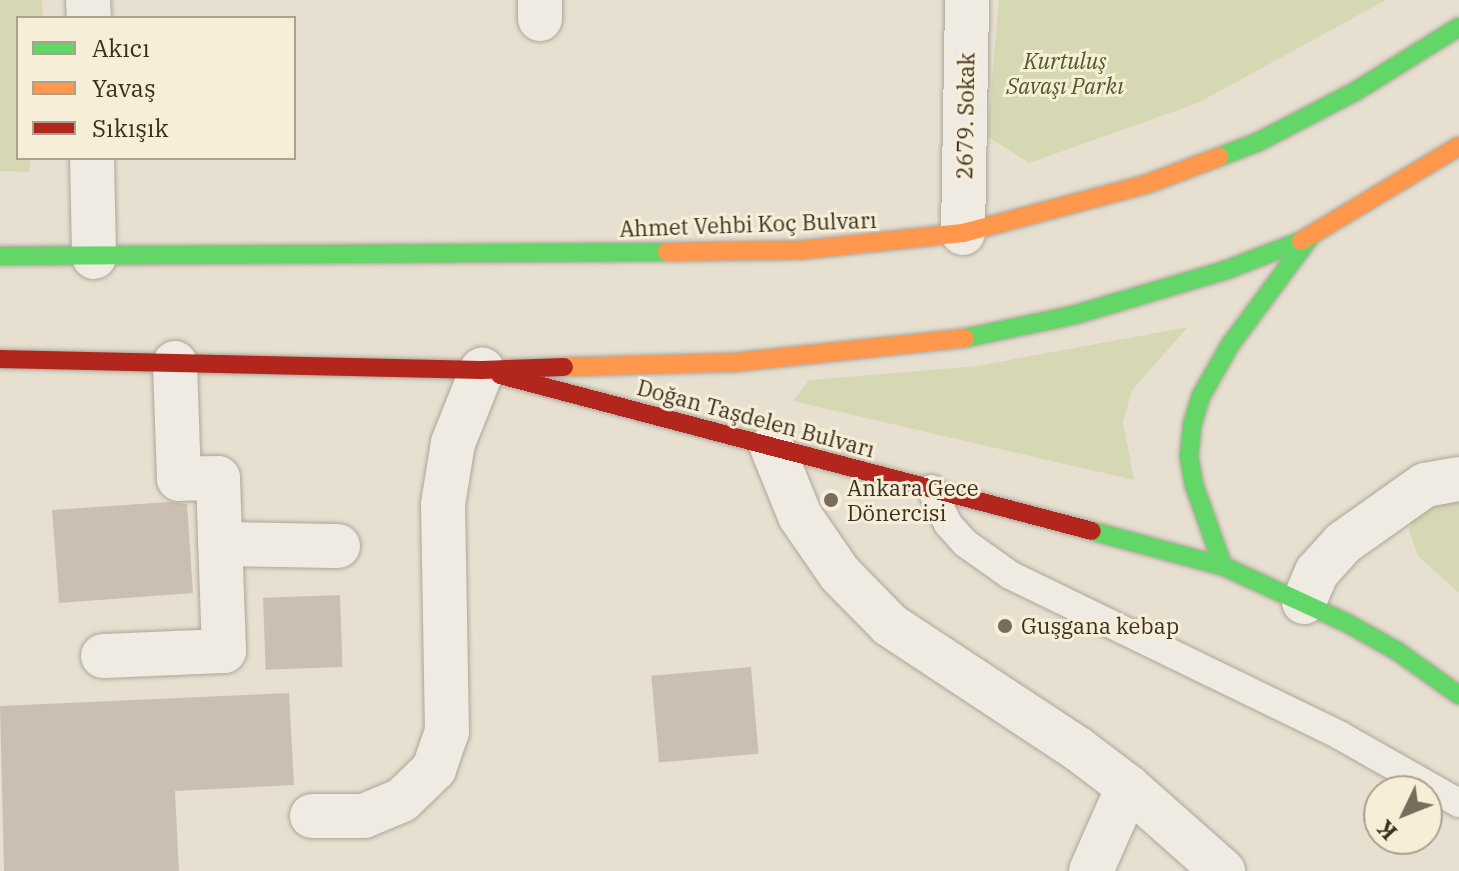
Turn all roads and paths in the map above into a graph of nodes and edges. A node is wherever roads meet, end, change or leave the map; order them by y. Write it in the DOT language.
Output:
graph roads {
  1 [pos="967,0"];
  2 [pos="1459,27"];
  3 [pos="1459,146"];
  4 [pos="92,160"];
  5 [pos="963,233"];
  6 [pos="1310,237"];
  7 [pos="0,256"];
  8 [pos="94,257"];
  9 [pos="0,359"];
  10 [pos="175,363"];
  11 [pos="482,370"];
  12 [pos="772,447"];
  13 [pos="1459,479"];
  14 [pos="931,489"];
  15 [pos="220,544"];
  16 [pos="338,546"];
  17 [pos="1223,566"];
  18 [pos="1304,602"];
  19 [pos="103,656"];
  20 [pos="1459,695"];
  21 [pos="1128,787"];
  22 [pos="1459,803"];
  23 [pos="312,816"];
  24 [pos="1091,871"];
  25 [pos="1223,871"];
  1 -- 5 [label="street, 2679. Sokak"];
  2 -- 5 [label="main road, Ahmet Vehbi Koç Bulvarı"];
  3 -- 6 [label="main road"];
  4 -- 8 [label="street"];
  5 -- 8 [label="main road, Ahmet Vehbi Koç Bulvarı"];
  6 -- 11 [label="main road"];
  6 -- 17 [label="main road"];
  7 -- 8 [label="main road"];
  9 -- 10 [label="main road, Doğan Taşdelen Bulvarı"];
  10 -- 11 [label="main road, Doğan Taşdelen Bulvarı"];
  10 -- 15 [label="street"];
  11 -- 12 [label="main road, Doğan Taşdelen Bulvarı"];
  11 -- 23 [label="street"];
  12 -- 14 [label="main road, Doğan Taşdelen Bulvarı"];
  12 -- 21 [label="street"];
  13 -- 18 [label="street"];
  14 -- 17 [label="main road, Doğan Taşdelen Bulvarı"];
  14 -- 22 [label="lane"];
  15 -- 16 [label="street"];
  15 -- 19 [label="street"];
  17 -- 18 [label="main road, Doğan Taşdelen Bulvarı"];
  18 -- 20 [label="main road, Doğan Taşdelen Bulvarı"];
  21 -- 24 [label="street"];
  21 -- 25 [label="street"];
}
